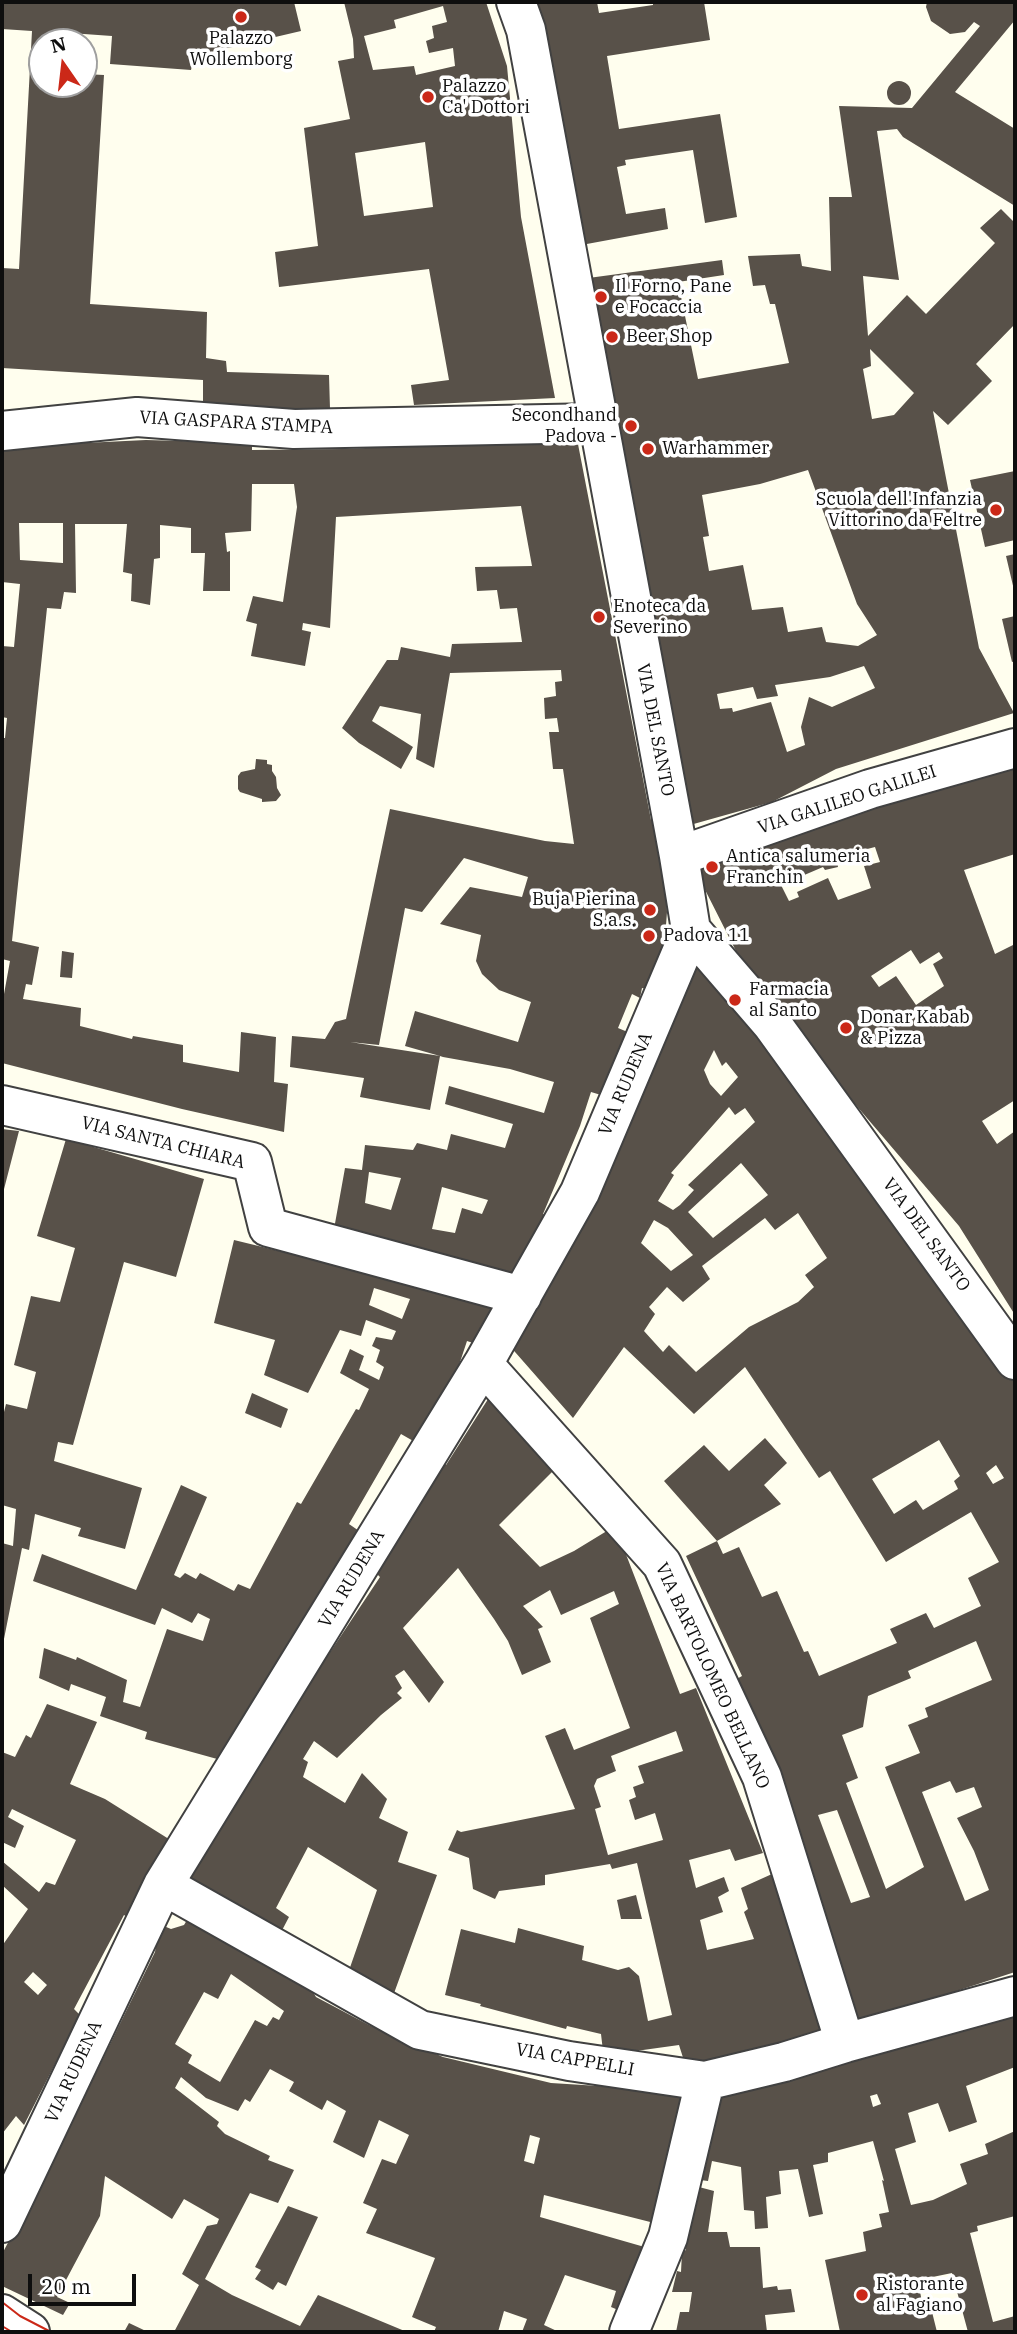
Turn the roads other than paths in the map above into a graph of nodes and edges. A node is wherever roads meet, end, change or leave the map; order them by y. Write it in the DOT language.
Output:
graph roads {
  1 [pos="516,2"];
  2 [pos="597,423"];
  3 [pos="2,431"];
  4 [pos="1015,748"];
  5 [pos="679,856"];
  6 [pos="691,930"];
  7 [pos="2,1105"];
  8 [pos="522,1296"];
  9 [pos="1015,1360"];
  10 [pos="483,1364"];
  11 [pos="163,1885"];
  12 [pos="1015,1996"];
  13 [pos="845,2043"];
  14 [pos="705,2081"];
  15 [pos="2,2223"];
  16 [pos="2,2314"];
  17 [pos="30,2332"];
  18 [pos="629,2332"];
  1 -- 2 [label="street, VIA DEL SANTO"];
  2 -- 3 [label="street, VIA GASPARA STAMPA"];
  2 -- 5 [label="street, VIA DEL SANTO"];
  4 -- 5 [label="street, VIA GALILEO GALILEI"];
  5 -- 6 [label="street, VIA DEL SANTO"];
  6 -- 8 [label="street, VIA RUDENA"];
  6 -- 9 [label="street, VIA DEL SANTO"];
  7 -- 8 [label="street, VIA SANTA CHIARA"];
  8 -- 10 [label="street, VIA RUDENA"];
  10 -- 11 [label="street, VIA RUDENA"];
  10 -- 13 [label="street, VIA BARTOLOMEO BELLANO"];
  11 -- 14 [label="street, VIA CAPPELLI"];
  11 -- 15 [label="street, VIA RUDENA"];
  12 -- 13 [label="street, VIA CAPPELLI"];
  13 -- 14 [label="street, VIA CAPPELLI"];
  14 -- 18 [label="street"];
  16 -- 17 [label="street"];
}
